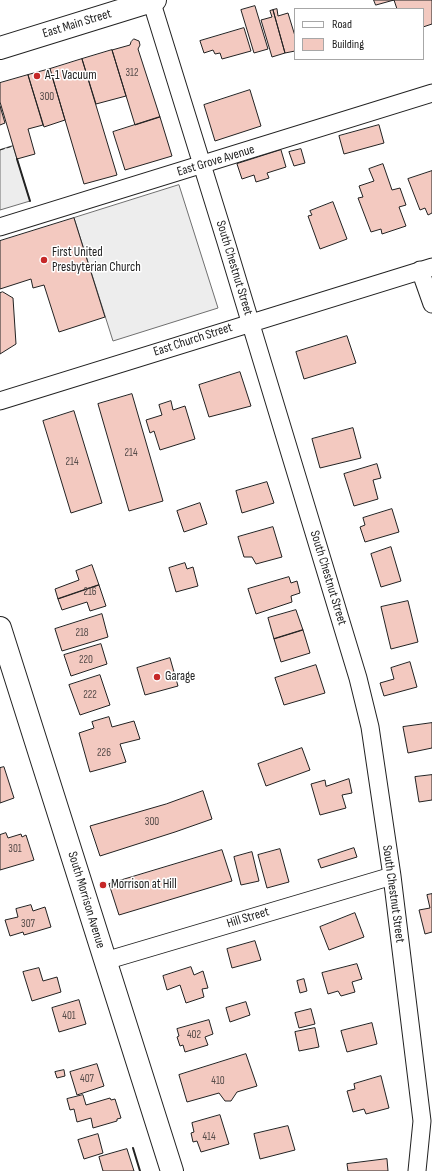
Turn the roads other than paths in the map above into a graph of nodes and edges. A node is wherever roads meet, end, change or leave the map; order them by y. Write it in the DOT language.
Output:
graph roads {
  1 [pos="152,0"];
  2 [pos="0,48"];
  3 [pos="432,93"];
  4 [pos="202,165"];
  5 [pos="0,227"];
  6 [pos="426,268"];
  7 [pos="432,304"];
  8 [pos="250,322"];
  9 [pos="0,401"];
  10 [pos="0,628"];
  11 [pos="392,876"];
  12 [pos="105,961"];
  13 [pos="427,1111"];
  14 [pos="172,1171"];
  15 [pos="417,1171"];
  1 -- 2 [label="main road, East Main Street"];
  1 -- 4 [label="street, South Chestnut Street"];
  3 -- 4 [label="street, East Grove Avenue"];
  4 -- 5 [label="street, East Grove Avenue"];
  4 -- 8 [label="street, South Chestnut Street"];
  6 -- 7 [label="street"];
  6 -- 8 [label="street, East Church Street"];
  8 -- 9 [label="street, East Church Street"];
  8 -- 11 [label="street, South Chestnut Street"];
  10 -- 12 [label="main road, South Morrison Avenue"];
  11 -- 12 [label="street, Hill Street"];
  11 -- 13 [label="street, South Chestnut Street"];
  12 -- 14 [label="main road, South Morrison Avenue"];
  13 -- 15 [label="street, South Chestnut Street"];
}
